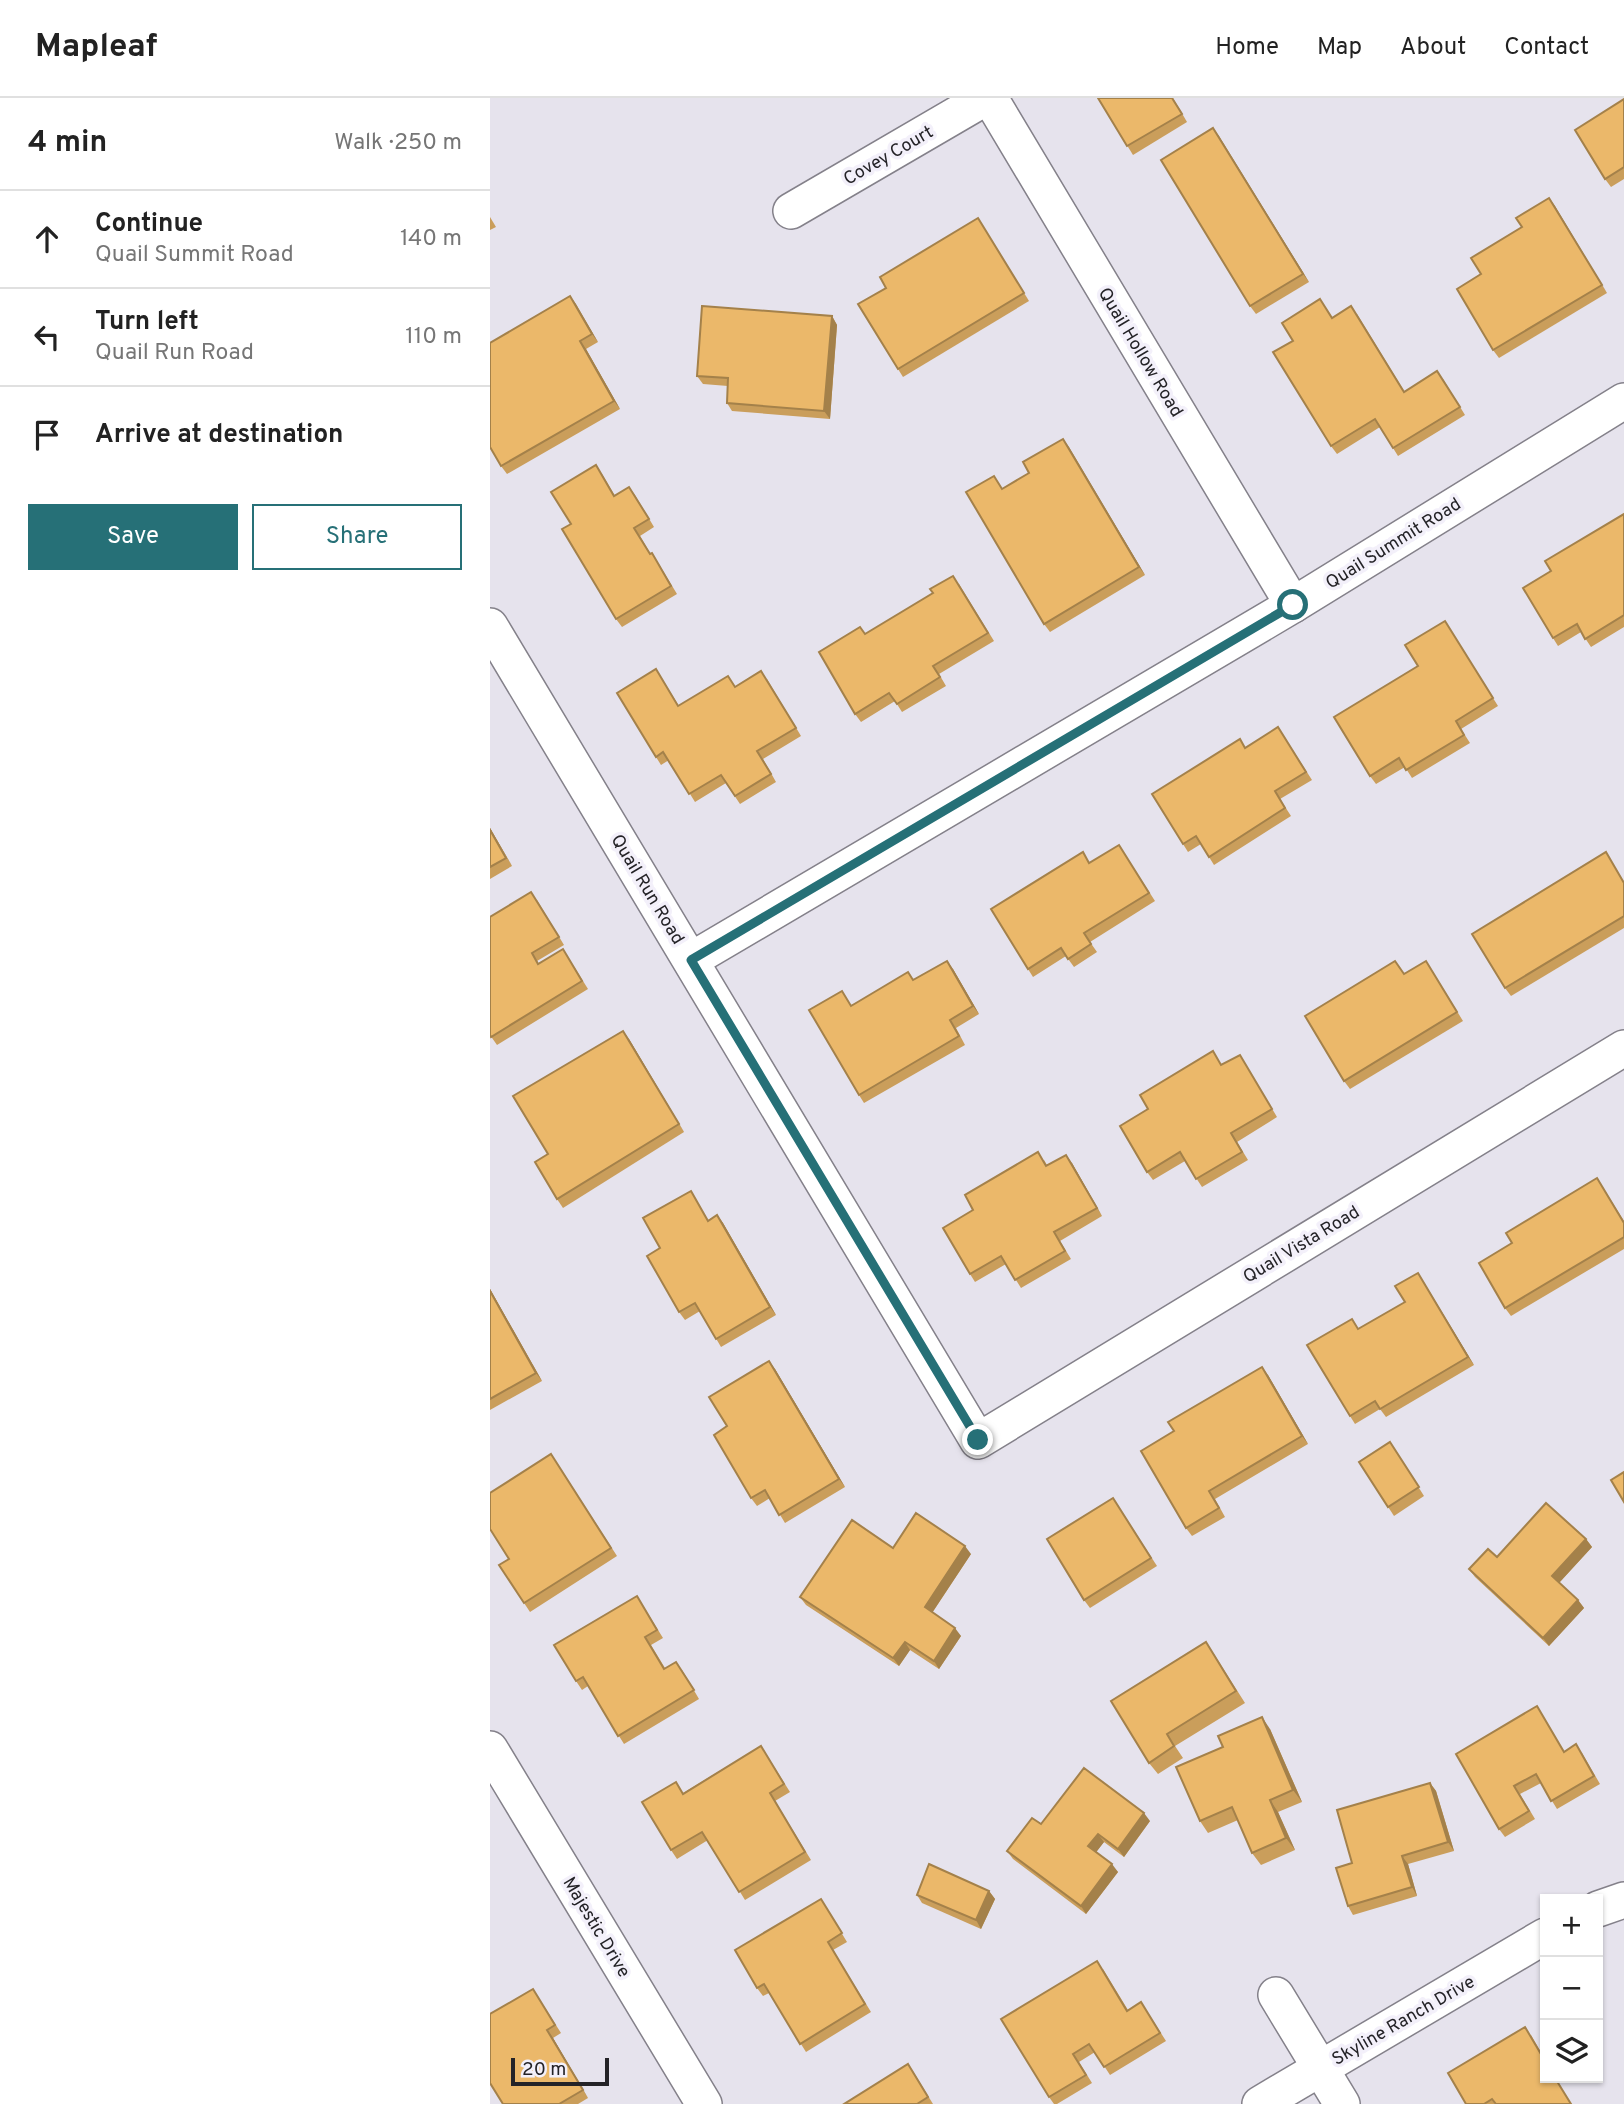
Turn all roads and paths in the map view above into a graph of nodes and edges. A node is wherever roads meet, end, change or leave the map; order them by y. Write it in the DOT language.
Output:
graph roads {
  1 [pos="988,98"];
  2 [pos="791,211"];
  3 [pos="1624,401"];
  4 [pos="1293,605"];
  5 [pos="490,626"];
  6 [pos="691,960"];
  7 [pos="1624,1048"];
  8 [pos="978,1440"];
  9 [pos="490,1749"];
  10 [pos="1624,1900"];
  11 [pos="1603,1907"];
  12 [pos="1540,1939"];
  13 [pos="1276,1995"];
  14 [pos="1321,2069"];
  15 [pos="704,2104"];
  16 [pos="1260,2104"];
  17 [pos="1342,2104"];
  1 -- 2 [label="street, Covey Court"];
  1 -- 4 [label="street, Quail Hollow Road"];
  3 -- 4 [label="street, Quail Summit Road"];
  4 -- 6 [label="street, Quail Summit Road"];
  5 -- 6 [label="street, Quail Run Road"];
  6 -- 8 [label="street, Quail Run Road"];
  7 -- 8 [label="street, Quail Vista Road"];
  9 -- 15 [label="street, Majestic Drive"];
  10 -- 11 [label="street"];
  12 -- 14 [label="street, Skyline Ranch Drive"];
  13 -- 14 [label="street"];
  14 -- 16 [label="street, Skyline Ranch Drive"];
  14 -- 17 [label="street"];
}
